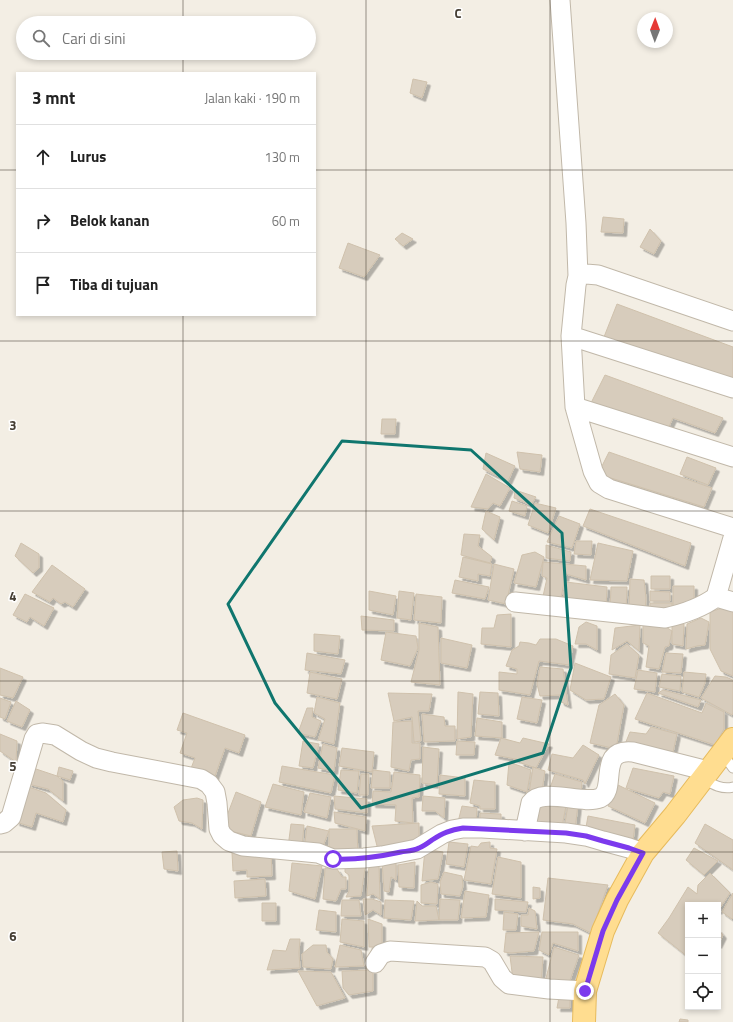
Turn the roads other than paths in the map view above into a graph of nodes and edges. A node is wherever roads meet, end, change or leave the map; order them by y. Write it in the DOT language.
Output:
graph roads {
  1 [pos="560,0"];
  2 [pos="578,276"];
  3 [pos="733,321"];
  4 [pos="571,336"];
  5 [pos="733,388"];
  6 [pos="575,407"];
  7 [pos="733,457"];
  8 [pos="733,528"];
  9 [pos="733,538"];
  10 [pos="725,599"];
  11 [pos="515,602"];
  12 [pos="729,753"];
  13 [pos="705,775"];
  14 [pos="733,787"];
  15 [pos="0,824"];
  16 [pos="525,831"];
  17 [pos="643,853"];
  18 [pos="375,962"];
  19 [pos="585,991"];
  20 [pos="584,1022"];
  1 -- 2 [label="street"];
  2 -- 3 [label="street"];
  2 -- 4 [label="street"];
  4 -- 5 [label="street"];
  4 -- 6 [label="street"];
  6 -- 7 [label="street"];
  6 -- 8 [label="street"];
  9 -- 10 [label="street"];
  10 -- 11 [label="street"];
  12 -- 13 [label="main road"];
  13 -- 14 [label="lane"];
  13 -- 16 [label="street"];
  13 -- 17 [label="main road"];
  15 -- 16 [label="street"];
  16 -- 17 [label="street"];
  17 -- 19 [label="main road"];
  18 -- 19 [label="street"];
  19 -- 20 [label="main road"];
}
